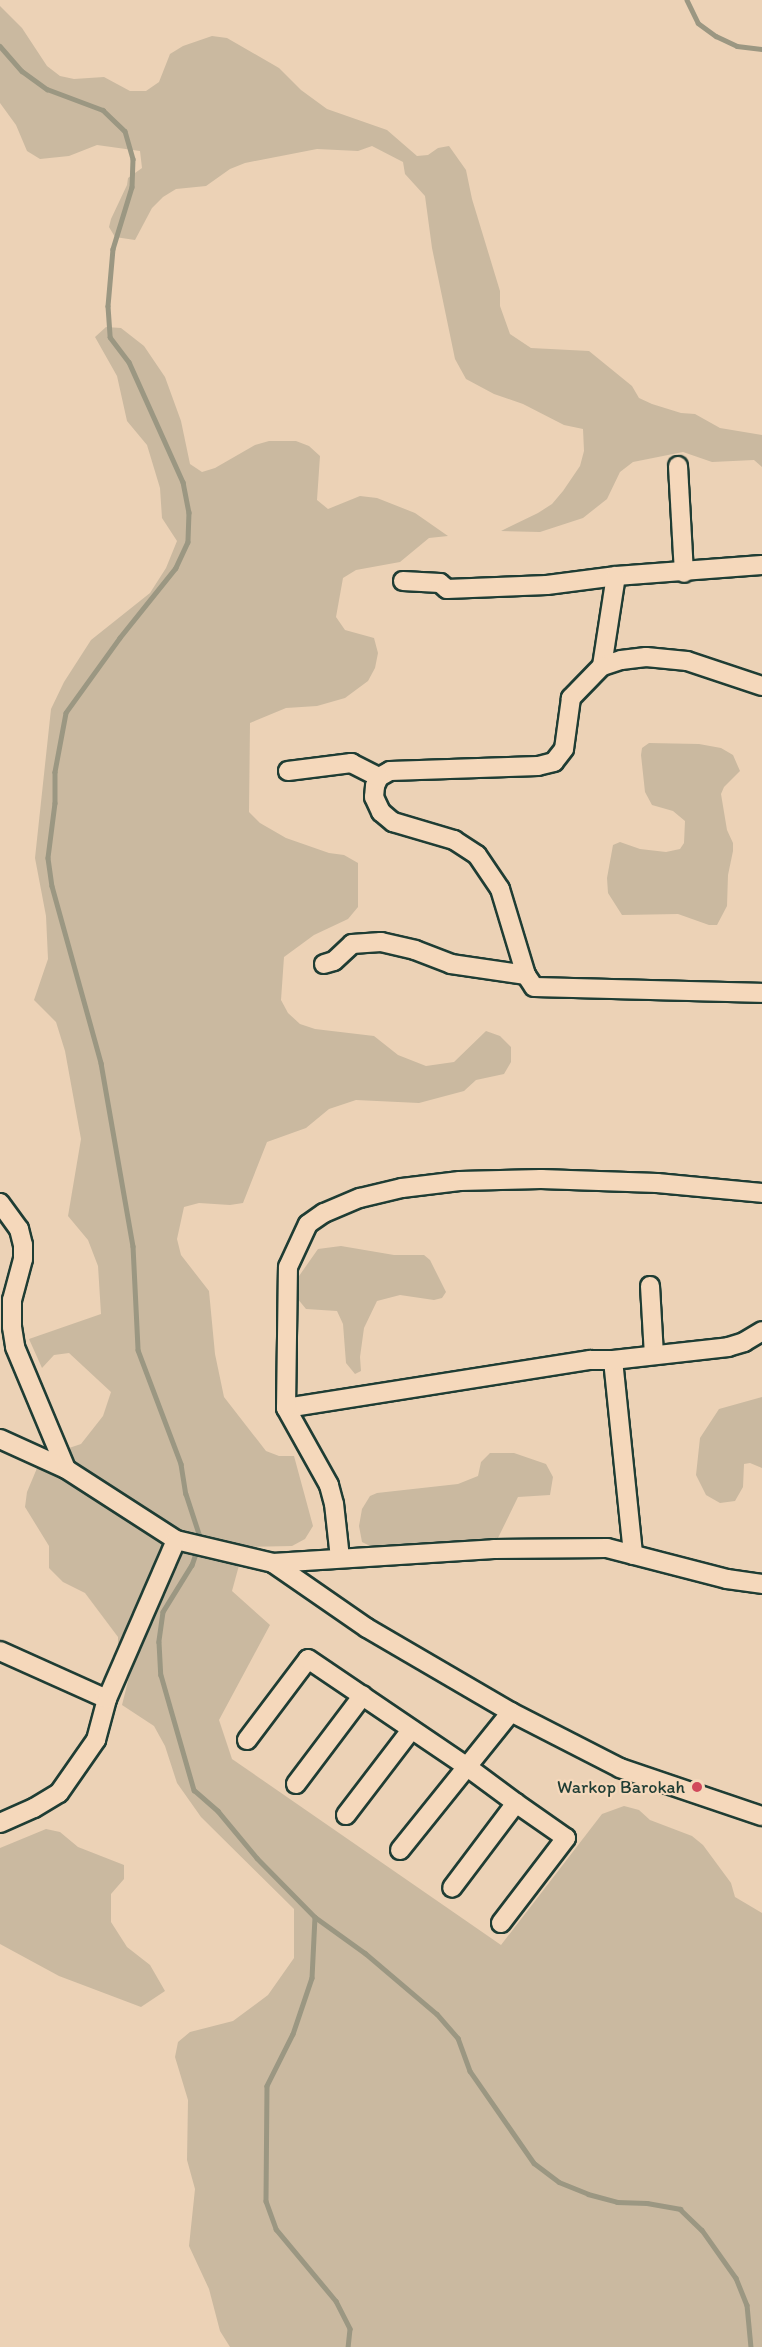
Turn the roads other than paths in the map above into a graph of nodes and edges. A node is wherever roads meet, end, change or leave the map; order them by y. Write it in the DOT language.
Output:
graph roads {
  1 [pos="678,466"];
  2 [pos="762,566"];
  3 [pos="684,573"];
  4 [pos="616,576"];
  5 [pos="403,581"];
  6 [pos="602,666"];
  7 [pos="762,686"];
  8 [pos="288,771"];
  9 [pos="379,777"];
  10 [pos="324,964"];
  11 [pos="526,975"];
  12 [pos="762,993"];
  13 [pos="762,1193"];
  14 [pos="0,1203"];
  15 [pos="650,1286"];
  16 [pos="762,1331"];
  17 [pos="654,1355"];
  18 [pos="613,1360"];
  19 [pos="285,1408"];
  20 [pos="0,1439"];
  21 [pos="66,1469"];
  22 [pos="183,1542"];
  23 [pos="633,1555"];
  24 [pos="340,1558"];
  25 [pos="273,1563"];
  26 [pos="762,1584"];
  27 [pos="0,1651"];
  28 [pos="363,1695"];
  29 [pos="107,1699"];
  30 [pos="511,1712"];
  31 [pos="411,1730"];
  32 [pos="247,1740"];
  33 [pos="466,1766"];
  34 [pos="296,1784"];
  35 [pos="516,1803"];
  36 [pos="346,1815"];
  37 [pos="762,1816"];
  38 [pos="0,1823"];
  39 [pos="400,1850"];
  40 [pos="452,1888"];
  41 [pos="501,1923"];
  1 -- 3 [label="street"];
  2 -- 3 [label="street"];
  3 -- 4 [label="street"];
  4 -- 5 [label="street"];
  4 -- 6 [label="street"];
  6 -- 7 [label="street"];
  6 -- 9 [label="street"];
  8 -- 9 [label="street"];
  9 -- 11 [label="street"];
  10 -- 11 [label="street"];
  11 -- 12 [label="street"];
  13 -- 19 [label="street"];
  14 -- 21 [label="street"];
  15 -- 17 [label="street"];
  16 -- 17 [label="street"];
  17 -- 18 [label="street"];
  18 -- 19 [label="street"];
  18 -- 23 [label="street"];
  19 -- 24 [label="street"];
  20 -- 21 [label="street"];
  21 -- 22 [label="street"];
  22 -- 25 [label="street"];
  22 -- 29 [label="street"];
  23 -- 24 [label="street"];
  23 -- 26 [label="street"];
  24 -- 25 [label="street"];
  25 -- 30 [label="street"];
  27 -- 29 [label="street"];
  28 -- 31 [label="street"];
  28 -- 32 [label="street"];
  28 -- 34 [label="street"];
  29 -- 38 [label="street"];
  30 -- 33 [label="street"];
  30 -- 37 [label="street"];
  31 -- 33 [label="street"];
  31 -- 36 [label="street"];
  33 -- 35 [label="street"];
  33 -- 39 [label="street"];
  35 -- 40 [label="street"];
  35 -- 41 [label="street"];
}
